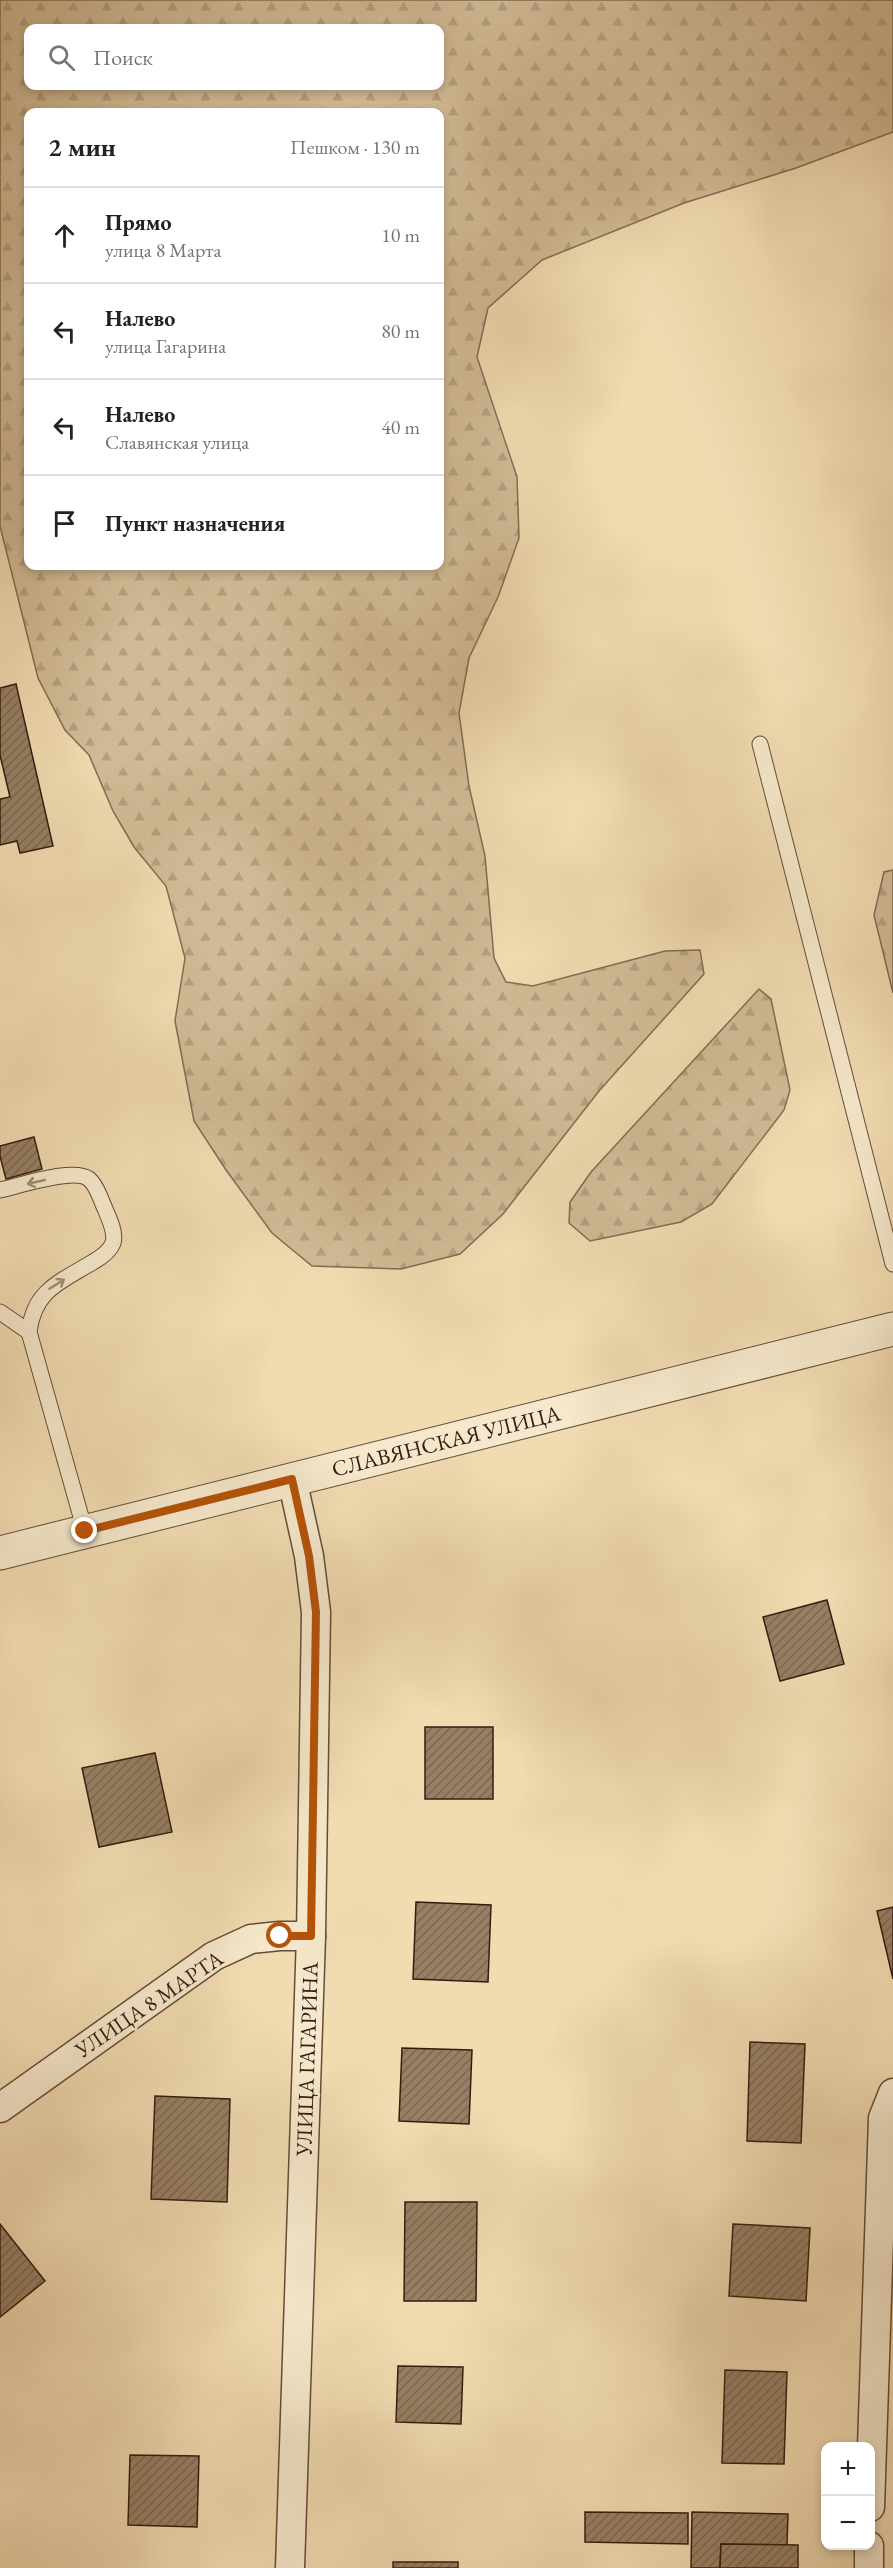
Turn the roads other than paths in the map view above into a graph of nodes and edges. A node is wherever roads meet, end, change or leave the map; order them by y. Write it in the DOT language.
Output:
graph roads {
  1 [pos="760,744"];
  2 [pos="0,1190"];
  3 [pos="893,1264"];
  4 [pos="0,1312"];
  5 [pos="893,1329"];
  6 [pos="29,1332"];
  7 [pos="292,1479"];
  8 [pos="85,1531"];
  9 [pos="0,1552"];
  10 [pos="311,1936"];
  11 [pos="893,2092"];
  12 [pos="0,2108"];
  13 [pos="870,2496"];
  14 [pos="869,2550"];
  15 [pos="290,2568"];
  16 [pos="868,2568"];
  1 -- 3 [label="lane"];
  6 -- 2 [label="lane, one-way"];
  4 -- 6 [label="lane"];
  5 -- 7 [label="street, СЛАВЯНСКАЯ УЛИЦА"];
  6 -- 8 [label="lane"];
  7 -- 8 [label="street, СЛАВЯНСКАЯ УЛИЦА"];
  7 -- 10 [label="street, УЛИЦА ГАГАРИНА"];
  8 -- 9 [label="street, СЛАВЯНСКАЯ УЛИЦА"];
  10 -- 12 [label="street, УЛИЦА 8 МАРТА"];
  10 -- 15 [label="street, УЛИЦА ГАГАРИНА"];
  11 -- 13 [label="street"];
  14 -- 16 [label="street"];
}
